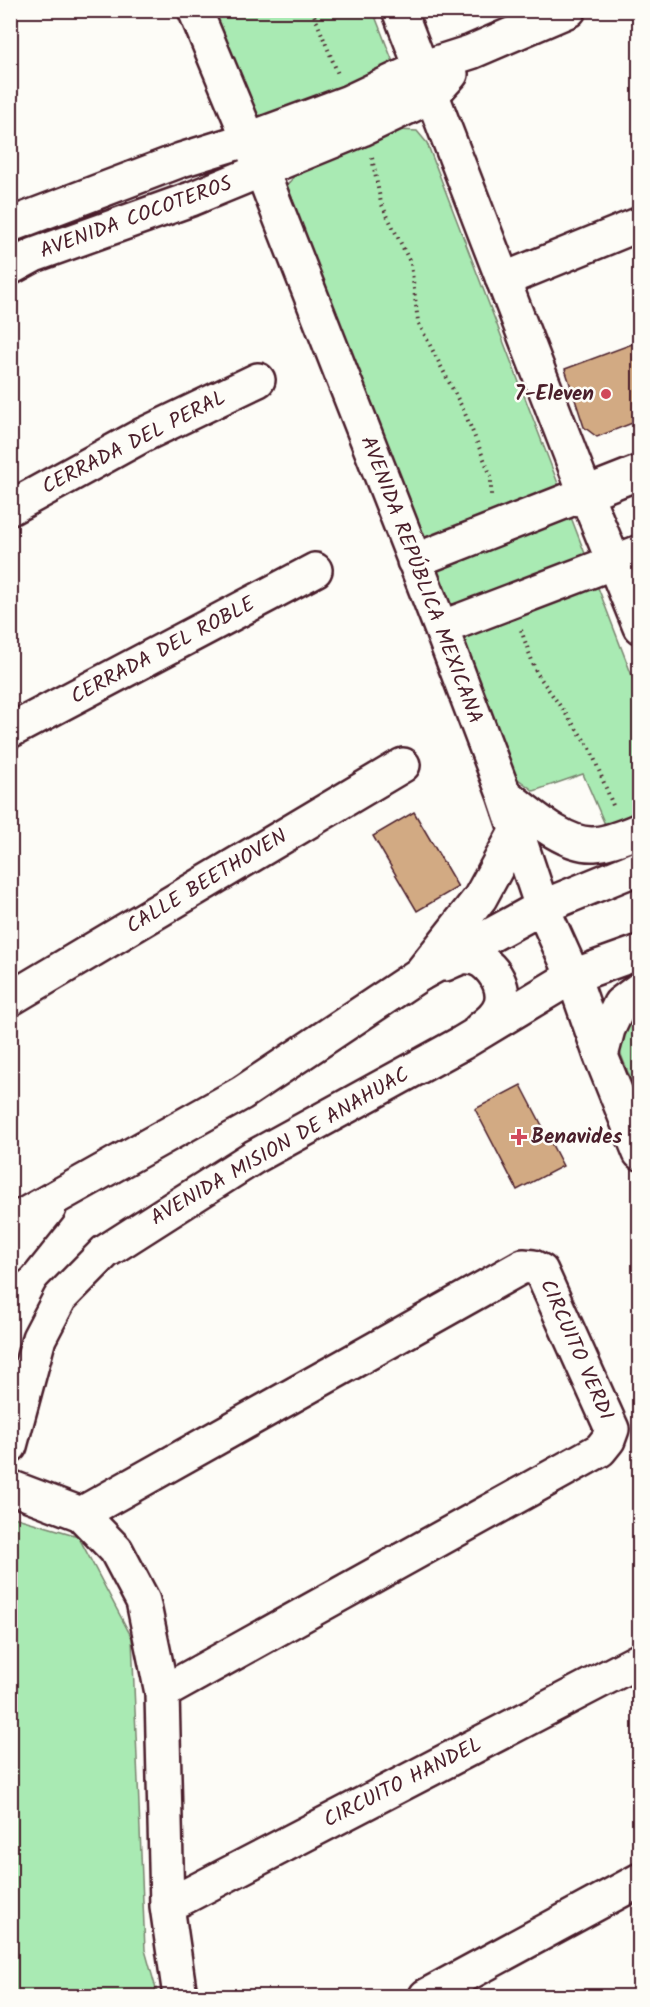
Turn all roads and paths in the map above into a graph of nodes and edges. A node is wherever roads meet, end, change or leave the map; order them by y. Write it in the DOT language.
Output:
graph roads {
  1 [pos="195,10"];
  2 [pos="312,10"];
  3 [pos="399,10"];
  4 [pos="569,10"];
  5 [pos="426,82"];
  6 [pos="356,116"];
  7 [pos="249,139"];
  8 [pos="262,171"];
  9 [pos="639,224"];
  10 [pos="10,225"];
  11 [pos="10,268"];
  12 [pos="503,280"];
  13 [pos="258,380"];
  14 [pos="639,472"];
  15 [pos="585,492"];
  16 [pos="10,508"];
  17 [pos="492,531"];
  18 [pos="627,558"];
  19 [pos="414,561"];
  20 [pos="315,570"];
  21 [pos="512,602"];
  22 [pos="639,627"];
  23 [pos="441,628"];
  24 [pos="10,731"];
  25 [pos="403,765"];
  26 [pos="504,794"];
  27 [pos="516,832"];
  28 [pos="632,833"];
  29 [pos="639,867"];
  30 [pos="542,907"];
  31 [pos="639,952"];
  32 [pos="420,974"];
  33 [pos="573,976"];
  34 [pos="639,989"];
  35 [pos="10,999"];
  36 [pos="462,1043"];
  37 [pos="601,1056"];
  38 [pos="639,1153"];
  39 [pos="57,1197"];
  40 [pos="10,1223"];
  41 [pos="10,1257"];
  42 [pos="10,1446"];
  43 [pos="10,1487"];
  44 [pos="81,1514"];
  45 [pos="639,1660"];
  46 [pos="162,1694"];
  47 [pos="639,1880"];
  48 [pos="167,1906"];
  49 [pos="180,1996"];
  50 [pos="426,1996"];
  1 -- 7 [label="street, AVENIDA REPÚBLICA MEXICANA"];
  2 -- 6 [label="path"];
  3 -- 5 [label="street"];
  4 -- 5 [label="street"];
  5 -- 6 [label="street"];
  5 -- 12 [label="street"];
  6 -- 7 [label="street, AVENIDA COCOTEROS"];
  6 -- 8 [label="street, AVENIDA COCOTEROS"];
  6 -- 17 [label="path"];
  7 -- 8 [label="street, AVENIDA REPÚBLICA MEXICANA"];
  7 -- 10 [label="street, AVENIDA COCOTEROS"];
  8 -- 11 [label="street, AVENIDA COCOTEROS"];
  8 -- 19 [label="street, AVENIDA REPÚBLICA MEXICANA"];
  9 -- 12 [label="street"];
  12 -- 15 [label="street"];
  13 -- 16 [label="street, CERRADA DEL PERAL"];
  14 -- 15 [label="street"];
  15 -- 17 [label="street"];
  15 -- 18 [label="street"];
  17 -- 19 [label="street"];
  18 -- 21 [label="street"];
  18 -- 22 [label="street"];
  19 -- 23 [label="street, AVENIDA REPÚBLICA MEXICANA"];
  20 -- 24 [label="street, CERRADA DEL ROBLE"];
  21 -- 23 [label="street"];
  21 -- 28 [label="path"];
  23 -- 26 [label="street, AVENIDA REPÚBLICA MEXICANA"];
  25 -- 35 [label="street, CALLE BEETHOVEN"];
  26 -- 27 [label="street, AVENIDA REPÚBLICA MEXICANA"];
  26 -- 28 [label="street"];
  27 -- 30 [label="street, AVENIDA REPÚBLICA MEXICANA"];
  27 -- 32 [label="street"];
  29 -- 30 [label="street, AVENIDA MISION DE ANAHUAC"];
  30 -- 32 [label="street, AVENIDA MISION DE ANAHUAC"];
  30 -- 33 [label="street, AVENIDA REPÚBLICA MEXICANA"];
  31 -- 33 [label="street, AVENIDA MISION DE ANAHUAC"];
  32 -- 36 [label="street, AVENIDA MISION DE ANAHUAC"];
  32 -- 39 [label="street, AVENIDA MISION DE ANAHUAC"];
  33 -- 36 [label="street, AVENIDA MISION DE ANAHUAC"];
  33 -- 37 [label="street, AVENIDA REPÚBLICA MEXICANA"];
  34 -- 37 [label="street"];
  36 -- 42 [label="street, AVENIDA MISION DE ANAHUAC"];
  37 -- 38 [label="street, AVENIDA REPÚBLICA MEXICANA"];
  39 -- 40 [label="street"];
  39 -- 41 [label="street, AVENIDA MISION DE ANAHUAC"];
  43 -- 44 [label="street"];
  44 -- 46 [label="street"];
  44 -- 46 [label="street, CIRCUITO VERDI"];
  45 -- 48 [label="street, CIRCUITO HANDEL"];
  46 -- 48 [label="street"];
  47 -- 50 [label="street"];
  48 -- 49 [label="street"];
}
